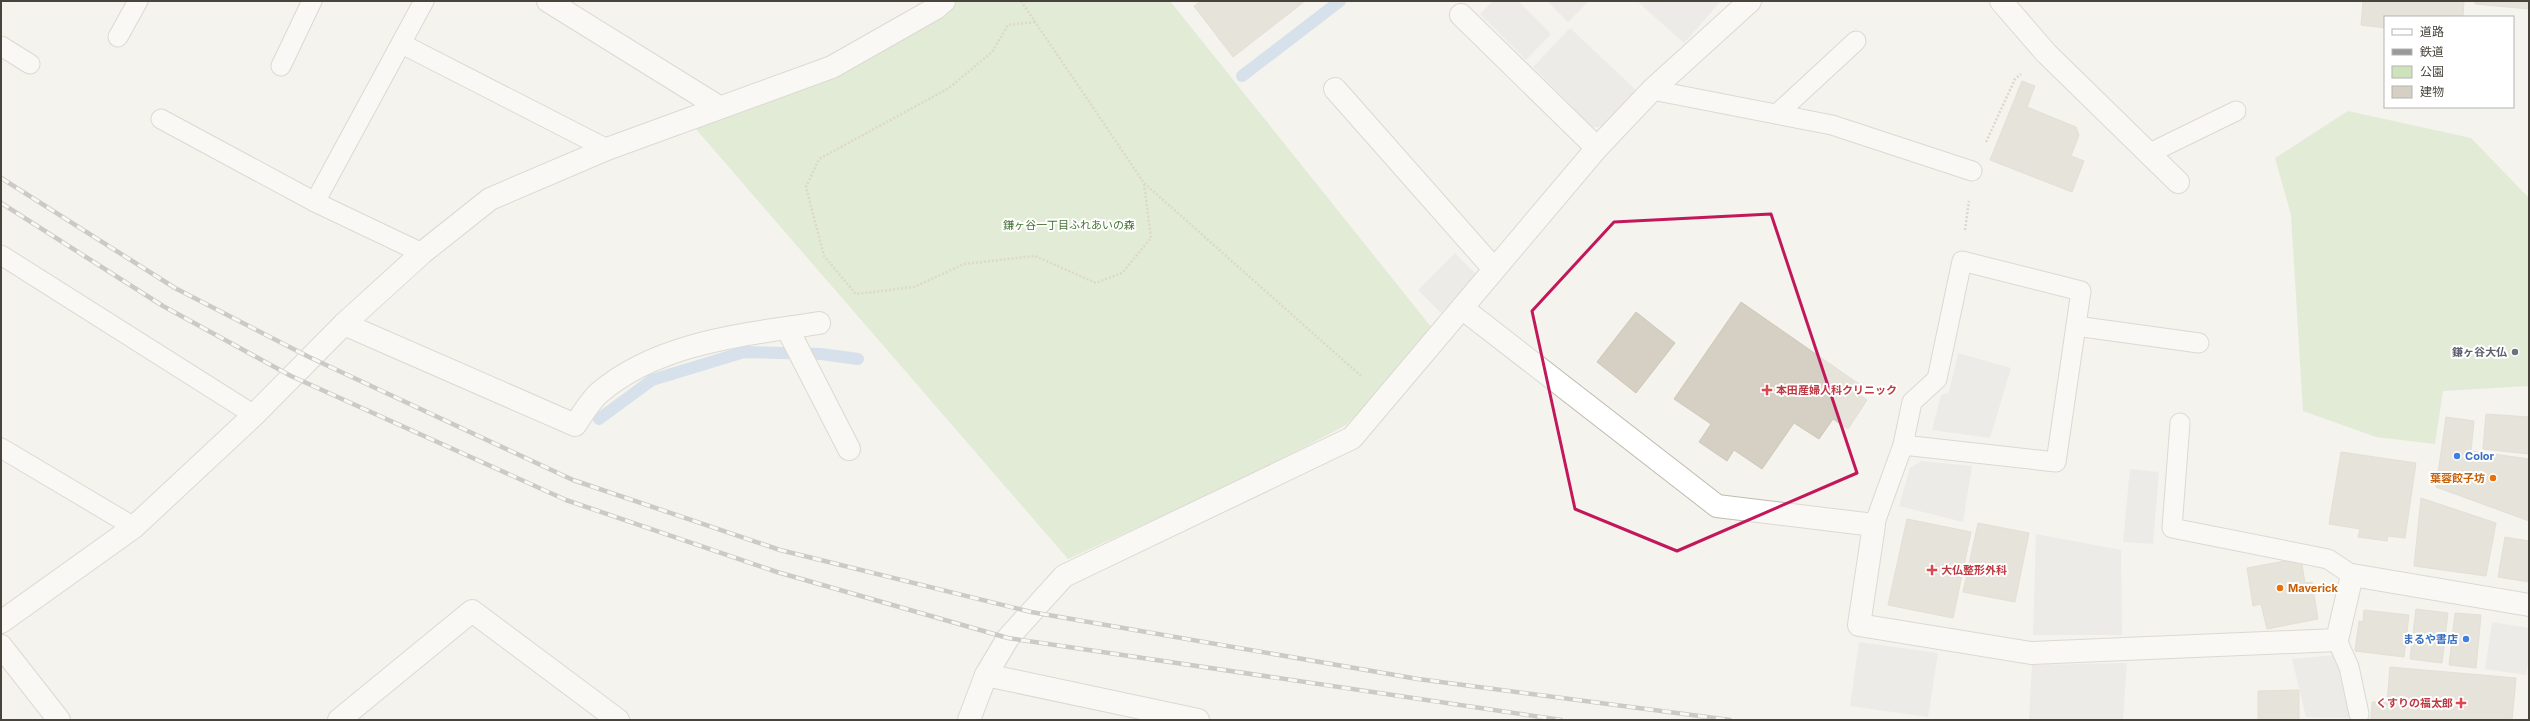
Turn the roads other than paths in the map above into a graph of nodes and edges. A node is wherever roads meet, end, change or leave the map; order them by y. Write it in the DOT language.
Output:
graph roads {
  1 [pos="138,1"];
  2 [pos="312,1"];
  3 [pos="424,1"];
  4 [pos="548,1"];
  5 [pos="944,1"];
  6 [pos="1750,1"];
  7 [pos="2001,1"];
  8 [pos="1461,15"];
  9 [pos="118,37"];
  10 [pos="1856,41"];
  11 [pos="402,44"];
  12 [pos="1,46"];
  13 [pos="30,64"];
  14 [pos="281,66"];
  15 [pos="1335,89"];
  16 [pos="1652,90"];
  17 [pos="719,107"];
  18 [pos="2236,111"];
  19 [pos="1777,114"];
  20 [pos="162,119"];
  21 [pos="1597,148"];
  22 [pos="608,149"];
  23 [pos="2150,153"];
  24 [pos="1972,171"];
  25 [pos="2178,182"];
  26 [pos="315,202"];
  27 [pos="422,253"];
  28 [pos="1,255"];
  29 [pos="1494,269"];
  30 [pos="1462,308"];
  31 [pos="819,323"];
  32 [pos="344,324"];
  33 [pos="2076,326"];
  34 [pos="787,328"];
  35 [pos="2199,343"];
  36 [pos="254,415"];
  37 [pos="2180,423"];
  38 [pos="1903,444"];
  39 [pos="1,448"];
  40 [pos="849,449"];
  41 [pos="1874,524"];
  42 [pos="134,527"];
  43 [pos="2352,575"];
  44 [pos="2529,605"];
  45 [pos="1,622"];
  46 [pos="2337,640"];
  47 [pos="1,646"];
  48 [pos="986,675"];
  49 [pos="2359,714"];
  50 [pos="59,720"];
  51 [pos="339,720"];
  52 [pos="618,720"];
  53 [pos="969,720"];
  54 [pos="1198,720"];
  1 -- 9 [label="lane"];
  2 -- 14 [label="lane"];
  3 -- 11 [label="lane"];
  4 -- 17 [label="street"];
  5 -- 17 [label="street"];
  6 -- 16 [label="street"];
  7 -- 23 [label="street"];
  8 -- 21 [label="street"];
  10 -- 19 [label="lane"];
  11 -- 22 [label="lane"];
  11 -- 26 [label="lane"];
  12 -- 13 [label="lane"];
  15 -- 29 [label="street"];
  16 -- 19 [label="lane"];
  16 -- 21 [label="street"];
  17 -- 22 [label="street"];
  18 -- 23 [label="lane"];
  19 -- 24 [label="lane"];
  20 -- 26 [label="lane"];
  21 -- 29 [label="street"];
  22 -- 27 [label="street"];
  23 -- 25 [label="street"];
  26 -- 27 [label="lane"];
  27 -- 32 [label="street"];
  28 -- 36 [label="lane"];
  29 -- 30 [label="street"];
  30 -- 41 [label="street"];
  30 -- 48 [label="street"];
  31 -- 34 [label="street"];
  32 -- 34 [label="street"];
  32 -- 36 [label="street"];
  33 -- 35 [label="lane"];
  33 -- 38 [label="lane"];
  33 -- 38 [label="lane"];
  34 -- 40 [label="street"];
  36 -- 42 [label="street"];
  37 -- 43 [label="lane"];
  38 -- 41 [label="lane"];
  39 -- 42 [label="lane"];
  41 -- 46 [label="street"];
  42 -- 45 [label="street"];
  43 -- 44 [label="street"];
  43 -- 46 [label="street"];
  46 -- 49 [label="lane"];
  47 -- 50 [label="street"];
  48 -- 53 [label="street"];
  48 -- 54 [label="street"];
  51 -- 52 [label="street"];
}
